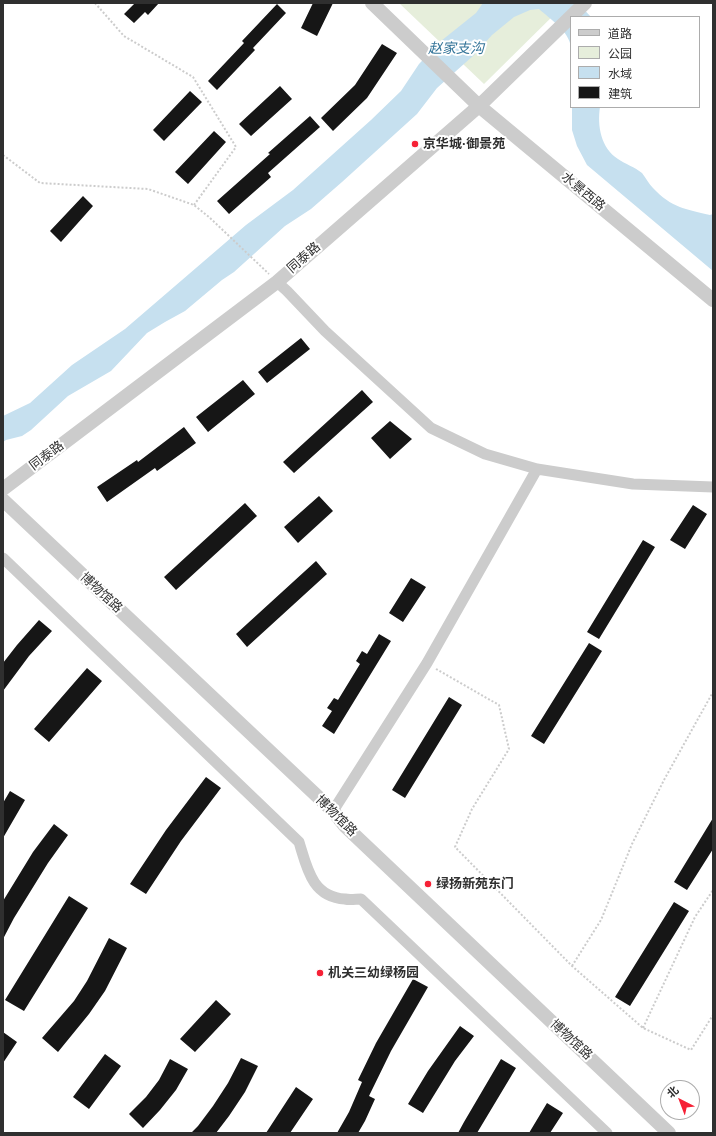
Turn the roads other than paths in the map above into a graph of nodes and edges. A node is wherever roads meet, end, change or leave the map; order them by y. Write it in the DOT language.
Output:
graph roads {
  1 [pos="372,3"];
  2 [pos="585,3"];
  3 [pos="572,16"];
  4 [pos="570,18"];
  5 [pos="479,106"];
  6 [pos="277,282"];
  7 [pos="713,300"];
  8 [pos="537,469"];
  9 [pos="713,486"];
  10 [pos="3,489"];
  11 [pos="3,500"];
  12 [pos="3,558"];
  13 [pos="332,812"];
  14 [pos="607,1133"];
  15 [pos="669,1133"];
  1 -- 5 [label="street, 水景西路"];
  2 -- 3 [label="street, 同泰路"];
  4 -- 5 [label="street, 同泰路"];
  5 -- 6 [label="street, 同泰路"];
  5 -- 7 [label="street, 水景西路"];
  6 -- 8 [label="street"];
  6 -- 10 [label="street, 同泰路"];
  8 -- 9 [label="street"];
  8 -- 13 [label="street"];
  11 -- 13 [label="street, 博物馆路"];
  12 -- 14 [label="street"];
  13 -- 15 [label="street, 博物馆路"];
}
